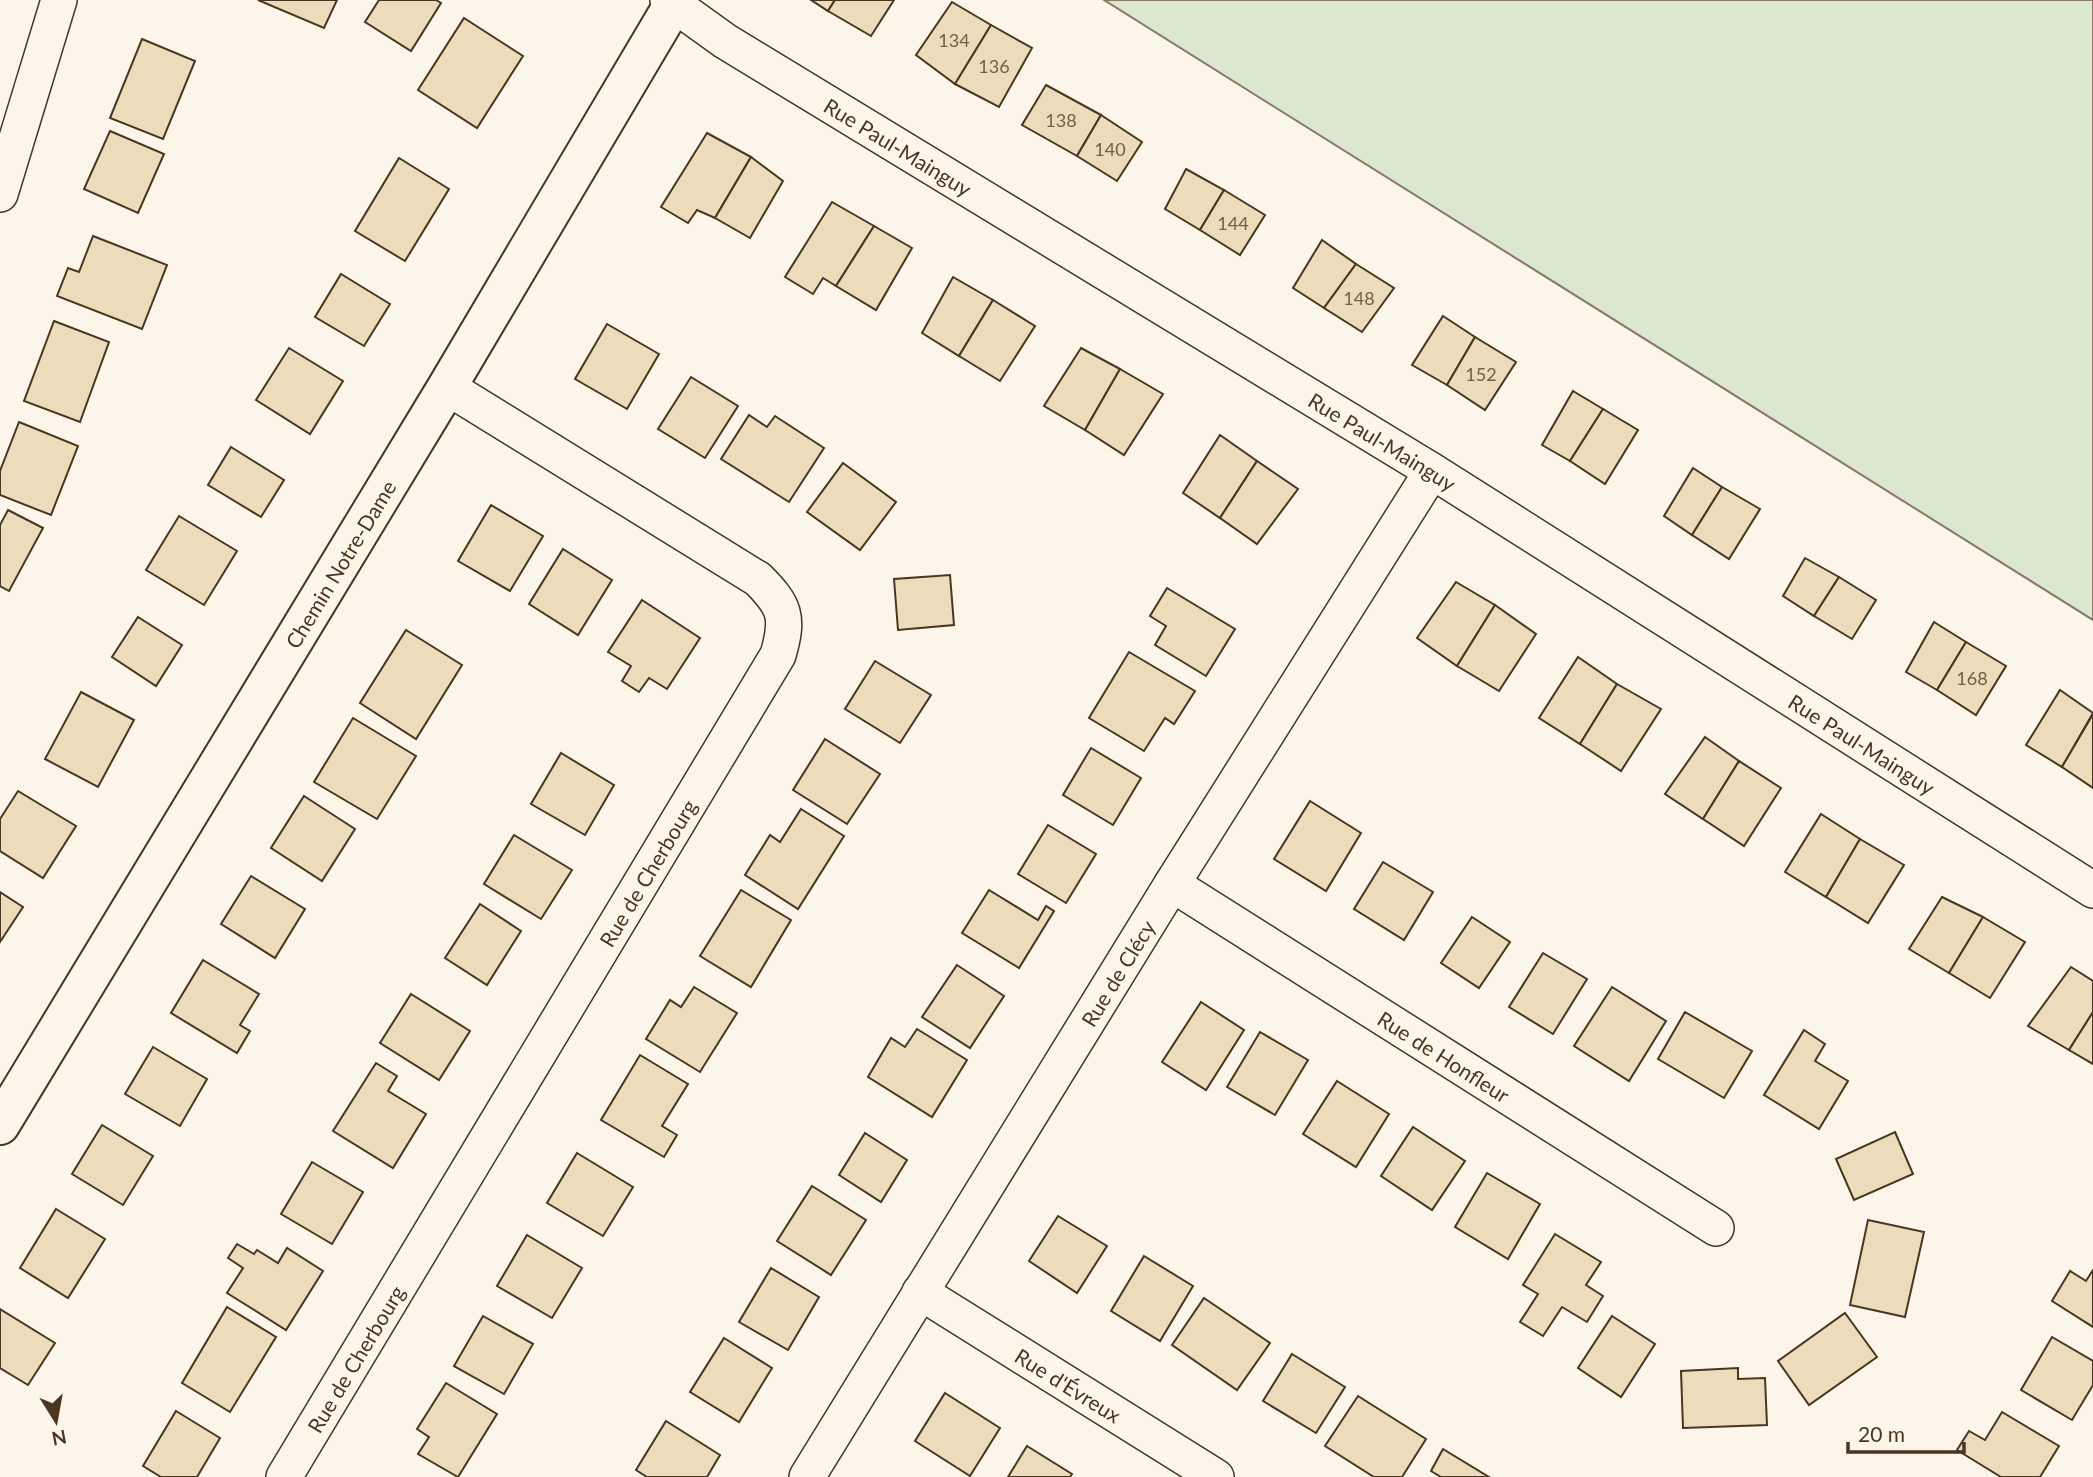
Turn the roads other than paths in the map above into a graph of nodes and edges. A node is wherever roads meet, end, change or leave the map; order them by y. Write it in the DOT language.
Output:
graph roads {
  1 [pos="59,0"];
  2 [pos="673,1"];
  3 [pos="0,194"];
  4 [pos="447,387"];
  5 [pos="1432,471"];
  6 [pos="1172,884"];
  7 [pos="2093,890"];
  8 [pos="0,1125"];
  9 [pos="1716,1228"];
  10 [pos="920,1293"];
  11 [pos="284,1477"];
  12 [pos="807,1477"];
  13 [pos="1216,1477"];
  1 -- 3 [label="street"];
  2 -- 4 [label="street, Chemin Notre-Dame"];
  2 -- 5 [label="street, Rue Paul-Mainguy"];
  4 -- 8 [label="street, Chemin Notre-Dame"];
  4 -- 11 [label="street, Rue de Cherbourg"];
  5 -- 6 [label="street, Rue de Clécy"];
  5 -- 7 [label="street, Rue Paul-Mainguy"];
  6 -- 9 [label="street, Rue de Honfleur"];
  6 -- 10 [label="street, Rue de Clécy"];
  10 -- 12 [label="street, Rue de Clécy"];
  10 -- 13 [label="street, Rue d'Évreux"];
}
